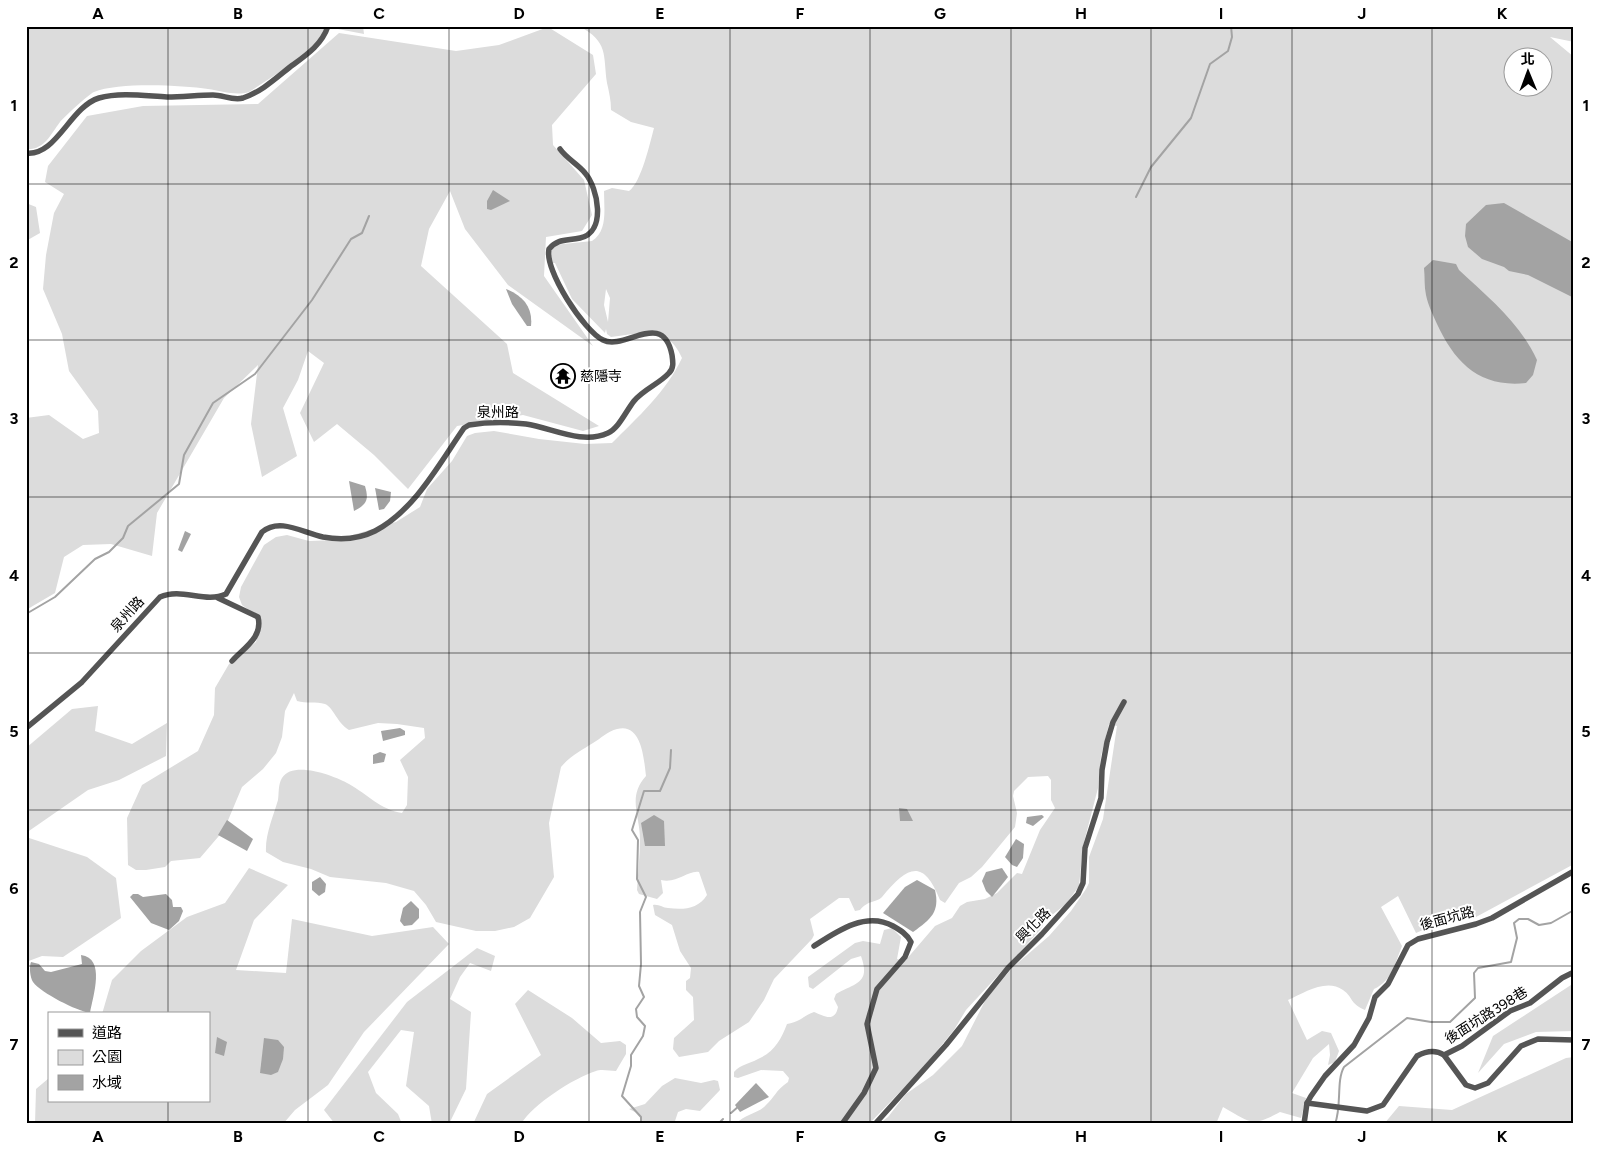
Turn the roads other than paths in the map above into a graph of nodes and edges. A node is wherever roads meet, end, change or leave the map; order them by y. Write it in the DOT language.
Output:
graph roads {
  1 [pos="328,26"];
  2 [pos="560,149"];
  3 [pos="26,153"];
  4 [pos="218,598"];
  5 [pos="232,660"];
  6 [pos="1124,702"];
  7 [pos="26,728"];
  8 [pos="1574,871"];
  9 [pos="814,946"];
  10 [pos="1574,972"];
  11 [pos="1574,1040"];
  12 [pos="1444,1055"];
  13 [pos="1307,1104"];
  14 [pos="842,1124"];
  15 [pos="875,1124"];
  16 [pos="1304,1124"];
  1 -- 3 [label="street"];
  2 -- 4 [label="street, 泉州路"];
  4 -- 5 [label="street"];
  4 -- 7 [label="street, 泉州路"];
  6 -- 15 [label="street, 興化路"];
  8 -- 13 [label="street, 後面坑路"];
  9 -- 14 [label="street"];
  10 -- 12 [label="street, 後面坑路398巷"];
  11 -- 12 [label="street"];
  12 -- 13 [label="street, 後面坑路398巷"];
  13 -- 16 [label="street, 後面坑路"];
}
